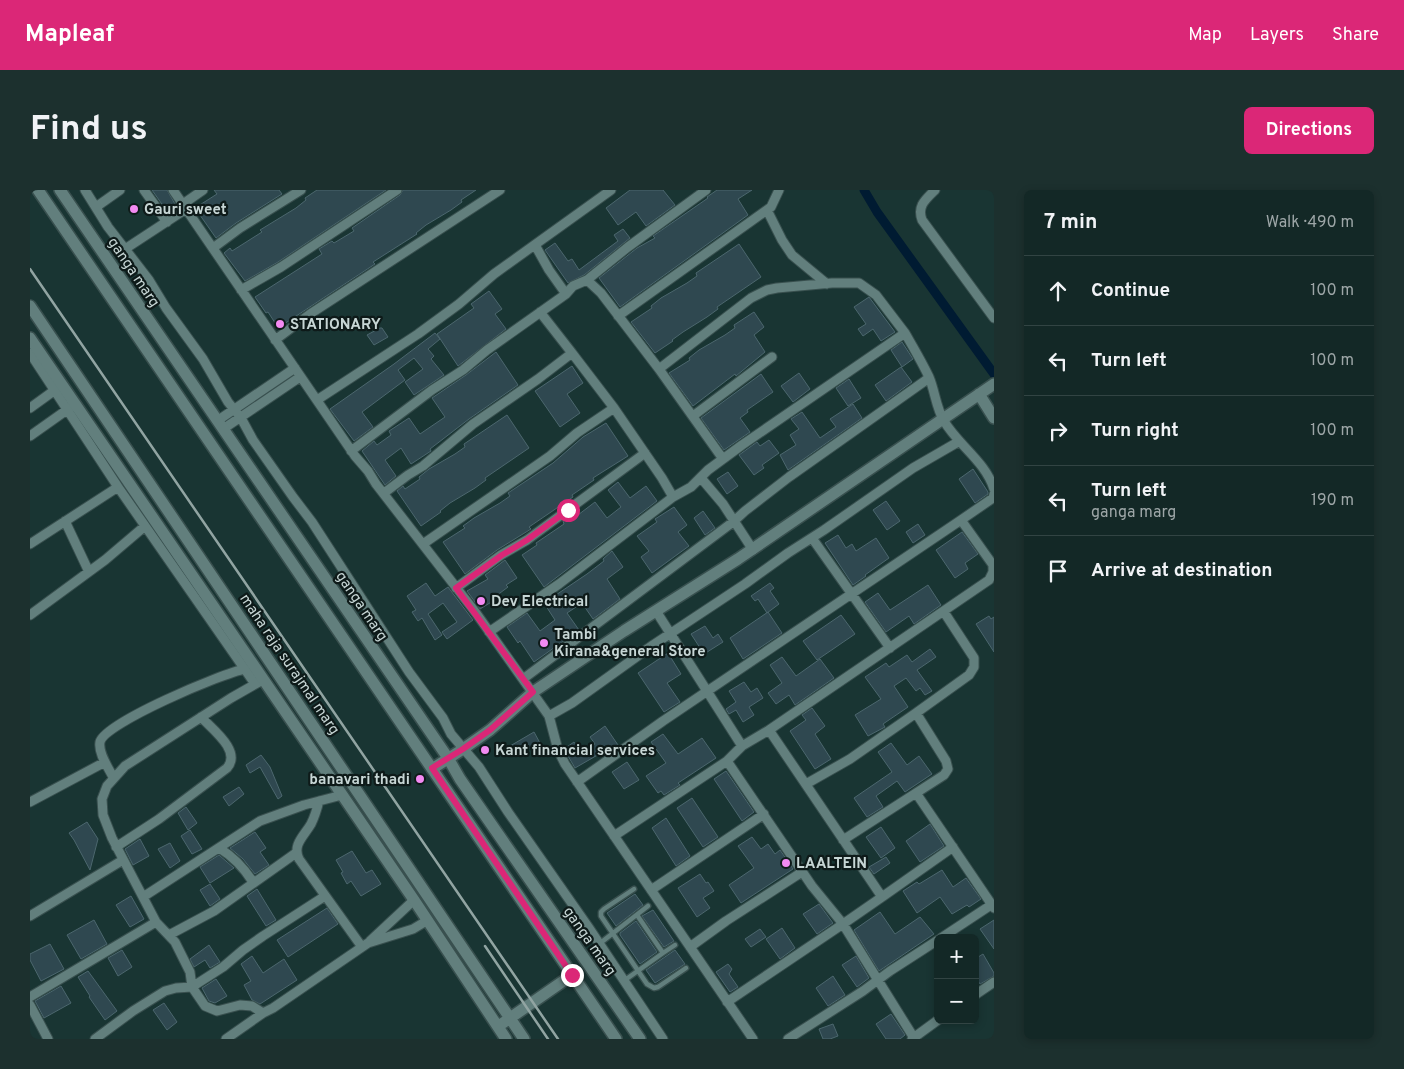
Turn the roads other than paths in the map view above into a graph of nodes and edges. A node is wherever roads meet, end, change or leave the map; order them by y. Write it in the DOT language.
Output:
graph roads {
  1 [pos="38,190"];
  2 [pos="60,190"];
  3 [pos="86,190"];
  4 [pos="120,190"];
  5 [pos="144,190"];
  6 [pos="173,190"];
  7 [pos="203,190"];
  8 [pos="301,190"];
  9 [pos="397,190"];
  10 [pos="500,190"];
  11 [pos="611,190"];
  12 [pos="706,190"];
  13 [pos="779,190"];
  14 [pos="935,190"];
  15 [pos="96,207"];
  16 [pos="184,207"];
  17 [pos="767,210"];
  18 [pos="167,222"];
  19 [pos="535,245"];
  20 [pos="213,248"];
  21 [pos="125,249"];
  22 [pos="587,280"];
  23 [pos="828,284"];
  24 [pos="241,290"];
  25 [pos="566,294"];
  26 [pos="30,306"];
  27 [pos="540,312"];
  28 [pos="618,316"];
  29 [pos="994,318"];
  30 [pos="905,332"];
  31 [pos="30,338"];
  32 [pos="275,340"];
  33 [pos="572,352"];
  34 [pos="30,353"];
  35 [pos="772,356"];
  36 [pos="295,368"];
  37 [pos="659,369"];
  38 [pos="300,376"];
  39 [pos="929,378"];
  40 [pos="992,385"];
  41 [pos="55,390"];
  42 [pos="88,392"];
  43 [pos="979,394"];
  44 [pos="317,400"];
  45 [pos="71,406"];
  46 [pos="30,408"];
  47 [pos="614,408"];
  48 [pos="235,409"];
  49 [pos="692,416"];
  50 [pos="241,418"];
  51 [pos="994,418"];
  52 [pos="943,419"];
  53 [pos="220,425"];
  54 [pos="30,436"];
  55 [pos="958,442"];
  56 [pos="351,451"];
  57 [pos="645,453"];
  58 [pos="723,459"];
  59 [pos="701,478"];
  60 [pos="118,487"];
  61 [pos="994,489"];
  62 [pos="384,493"];
  63 [pos="994,494"];
  64 [pos="673,497"];
  65 [pos="961,520"];
  66 [pos="65,521"];
  67 [pos="733,522"];
  68 [pos="145,526"];
  69 [pos="812,538"];
  70 [pos="31,542"];
  71 [pos="423,544"];
  72 [pos="752,550"];
  73 [pos="89,572"];
  74 [pos="456,588"];
  75 [pos="851,593"];
  76 [pos="656,611"];
  77 [pos="944,612"];
  78 [pos="30,615"];
  79 [pos="489,632"];
  80 [pos="670,634"];
  81 [pos="890,648"];
  82 [pos="245,669"];
  83 [pos="276,671"];
  84 [pos="524,679"];
  85 [pos="259,682"];
  86 [pos="708,691"];
  87 [pos="533,692"];
  88 [pos="916,713"];
  89 [pos="549,716"];
  90 [pos="201,717"];
  91 [pos="769,730"];
  92 [pos="742,746"];
  93 [pos="463,749"];
  94 [pos="448,758"];
  95 [pos="727,760"];
  96 [pos="105,762"];
  97 [pos="432,768"];
  98 [pos="113,777"];
  99 [pos="577,782"];
  100 [pos="806,784"];
  101 [pos="916,793"];
  102 [pos="342,795"];
  103 [pos="319,801"];
  104 [pos="30,802"];
  105 [pos="764,814"];
  106 [pos="614,836"];
  107 [pos="843,840"];
  108 [pos="116,846"];
  109 [pos="219,848"];
  110 [pos="953,848"];
  111 [pos="296,853"];
  112 [pos="124,860"];
  113 [pos="802,872"];
  114 [pos="252,882"];
  115 [pos="634,888"];
  116 [pos="651,890"];
  117 [pos="325,896"];
  118 [pos="143,897"];
  119 [pos="882,897"];
  120 [pos="414,900"];
  121 [pos="648,906"];
  122 [pos="993,907"];
  123 [pos="637,915"];
  124 [pos="30,916"];
  125 [pos="428,920"];
  126 [pos="156,922"];
  127 [pos="842,924"];
  128 [pos="612,933"];
  129 [pos="947,934"];
  130 [pos="169,935"];
  131 [pos="934,942"];
  132 [pos="599,944"];
  133 [pos="365,945"];
  134 [pos="675,945"];
  135 [pos="690,947"];
  136 [pos="663,952"];
  137 [pos="686,968"];
  138 [pos="638,971"];
  139 [pos="572,975"];
  140 [pos="625,980"];
  141 [pos="878,980"];
  142 [pos="994,982"];
  143 [pos="192,987"];
  144 [pos="979,991"];
  145 [pos="30,997"];
  146 [pos="727,1002"];
  147 [pos="30,1005"];
  148 [pos="264,1013"];
  149 [pos="509,1019"];
  150 [pos="934,1023"];
  151 [pos="497,1027"];
  152 [pos="913,1038"];
  153 [pos="48,1039"];
  154 [pos="96,1039"];
  155 [pos="226,1039"];
  156 [pos="506,1039"];
  157 [pos="524,1039"];
  158 [pos="616,1039"];
  159 [pos="640,1039"];
  160 [pos="663,1039"];
  161 [pos="753,1039"];
  162 [pos="788,1039"];
  1 -- 97 [label="street"];
  2 -- 53 [label="street, ganga marg"];
  3 -- 15 [label="street"];
  4 -- 15 [label="street"];
  5 -- 18 [label="street"];
  6 -- 16 [label="street"];
  7 -- 16 [label="street"];
  8 -- 20 [label="street"];
  9 -- 24 [label="street"];
  10 -- 32 [label="street"];
  11 -- 19 [label="street"];
  12 -- 22 [label="street"];
  13 -- 17 [label="street"];
  14 -- 29 [label="street"];
  15 -- 21 [label="street"];
  16 -- 18 [label="street"];
  16 -- 20 [label="street"];
  17 -- 23 [label="street"];
  17 -- 28 [label="street"];
  18 -- 21 [label="street"];
  19 -- 25 [label="street"];
  19 -- 44 [label="street"];
  20 -- 24 [label="street"];
  21 -- 48 [label="street"];
  22 -- 25 [label="street"];
  22 -- 28 [label="street"];
  23 -- 30 [label="street"];
  23 -- 37 [label="street"];
  24 -- 32 [label="street"];
  25 -- 27 [label="street"];
  26 -- 42 [label="street, maha raja surajmal marg"];
  27 -- 33 [label="street"];
  27 -- 56 [label="street"];
  28 -- 37 [label="street"];
  30 -- 39 [label="street"];
  30 -- 58 [label="street"];
  31 -- 45 [label="street, maha raja surajmal marg"];
  32 -- 36 [label="street"];
  33 -- 47 [label="street"];
  33 -- 62 [label="street"];
  34 -- 41 [label="street"];
  35 -- 49 [label="street"];
  36 -- 38 [label="street"];
  36 -- 48 [label="street"];
  37 -- 49 [label="street"];
  38 -- 44 [label="street"];
  38 -- 50 [label="street"];
  39 -- 52 [label="street"];
  39 -- 67 [label="street"];
  40 -- 43 [label="street"];
  41 -- 45 [label="street"];
  41 -- 46 [label="street"];
  42 -- 45 [label="street"];
  42 -- 83 [label="street, maha raja surajmal marg"];
  43 -- 51 [label="street"];
  43 -- 52 [label="street"];
  44 -- 56 [label="street"];
  45 -- 54 [label="street"];
  45 -- 60 [label="street"];
  45 -- 85 [label="street, maha raja surajmal marg"];
  47 -- 57 [label="street"];
  47 -- 71 [label="street"];
  48 -- 50 [label="street"];
  48 -- 53 [label="street"];
  49 -- 58 [label="street"];
  50 -- 53 [label="street"];
  50 -- 93 [label="street"];
  52 -- 55 [label="street"];
  52 -- 72 [label="street"];
  53 -- 94 [label="street, ganga marg"];
  55 -- 61 [label="street"];
  55 -- 69 [label="street"];
  56 -- 62 [label="street"];
  57 -- 64 [label="street"];
  57 -- 74 [label="street"];
  58 -- 59 [label="street"];
  59 -- 64 [label="street"];
  59 -- 67 [label="street"];
  60 -- 66 [label="street"];
  60 -- 68 [label="street"];
  62 -- 71 [label="street"];
  63 -- 65 [label="street"];
  64 -- 79 [label="street"];
  65 -- 75 [label="street"];
  65 -- 77 [label="street"];
  66 -- 70 [label="street"];
  66 -- 73 [label="street"];
  67 -- 72 [label="street"];
  67 -- 84 [label="street"];
  68 -- 73 [label="street"];
  68 -- 82 [label="street"];
  69 -- 75 [label="street"];
  69 -- 80 [label="street"];
  71 -- 74 [label="street"];
  72 -- 76 [label="street"];
  73 -- 78 [label="street"];
  74 -- 79 [label="street"];
  75 -- 81 [label="street"];
  75 -- 86 [label="street"];
  76 -- 80 [label="street"];
  76 -- 87 [label="street"];
  77 -- 81 [label="street"];
  77 -- 88 [label="street"];
  79 -- 84 [label="street"];
  80 -- 86 [label="street"];
  80 -- 89 [label="street"];
  81 -- 91 [label="street"];
  82 -- 85 [label="street"];
  82 -- 96 [label="street"];
  83 -- 85 [label="street"];
  83 -- 149 [label="street, maha raja surajmal marg"];
  84 -- 87 [label="street"];
  85 -- 90 [label="street"];
  85 -- 102 [label="street, maha raja surajmal marg"];
  86 -- 92 [label="street"];
  86 -- 99 [label="street"];
  87 -- 89 [label="street"];
  87 -- 93 [label="street"];
  88 -- 100 [label="street"];
  88 -- 101 [label="street"];
  89 -- 99 [label="street"];
  90 -- 98 [label="street"];
  90 -- 108 [label="street"];
  91 -- 92 [label="street"];
  91 -- 100 [label="street"];
  92 -- 95 [label="street"];
  93 -- 94 [label="street"];
  93 -- 132 [label="street"];
  94 -- 97 [label="street"];
  94 -- 159 [label="street, ganga marg"];
  95 -- 105 [label="street"];
  95 -- 106 [label="street"];
  96 -- 98 [label="street"];
  96 -- 104 [label="street"];
  97 -- 139 [label="street"];
  98 -- 108 [label="street"];
  99 -- 106 [label="street"];
  100 -- 107 [label="street"];
  101 -- 107 [label="street"];
  101 -- 110 [label="street"];
  102 -- 103 [label="street"];
  102 -- 120 [label="street, maha raja surajmal marg"];
  103 -- 109 [label="street"];
  103 -- 111 [label="street"];
  105 -- 113 [label="street"];
  105 -- 116 [label="street"];
  106 -- 116 [label="street"];
  107 -- 119 [label="street"];
  108 -- 112 [label="street"];
  109 -- 114 [label="street"];
  109 -- 118 [label="street"];
  110 -- 119 [label="street"];
  110 -- 122 [label="street"];
  111 -- 114 [label="street"];
  111 -- 117 [label="street"];
  112 -- 118 [label="street"];
  112 -- 124 [label="street"];
  113 -- 127 [label="street"];
  113 -- 135 [label="street"];
  114 -- 130 [label="street"];
  115 -- 128 [label="lane"];
  116 -- 135 [label="street"];
  117 -- 133 [label="street"];
  117 -- 143 [label="street"];
  118 -- 126 [label="street"];
  119 -- 127 [label="street"];
  120 -- 125 [label="street, maha raja surajmal marg"];
  120 -- 133 [label="street"];
  121 -- 123 [label="lane"];
  122 -- 129 [label="street"];
  123 -- 128 [label="lane"];
  123 -- 136 [label="lane"];
  125 -- 133 [label="street"];
  125 -- 151 [label="street, maha raja surajmal marg"];
  126 -- 130 [label="street"];
  126 -- 145 [label="street"];
  127 -- 141 [label="street"];
  127 -- 146 [label="street"];
  128 -- 132 [label="lane"];
  128 -- 138 [label="lane"];
  130 -- 143 [label="street"];
  131 -- 141 [label="street"];
  132 -- 140 [label="street"];
  133 -- 148 [label="street"];
  134 -- 136 [label="lane"];
  135 -- 146 [label="street"];
  136 -- 138 [label="lane"];
  137 -- 138 [label="lane"];
  138 -- 140 [label="lane"];
  139 -- 149 [label="street"];
  139 -- 158 [label="street"];
  140 -- 160 [label="street"];
  141 -- 152 [label="street"];
  141 -- 162 [label="street"];
  142 -- 144 [label="street"];
  143 -- 148 [label="street"];
  143 -- 154 [label="street"];
  146 -- 161 [label="street"];
  147 -- 153 [label="street"];
  148 -- 155 [label="street"];
  149 -- 151 [label="street"];
  149 -- 157 [label="street, maha raja surajmal marg"];
  150 -- 152 [label="street"];
  151 -- 156 [label="street, maha raja surajmal marg"];
}
